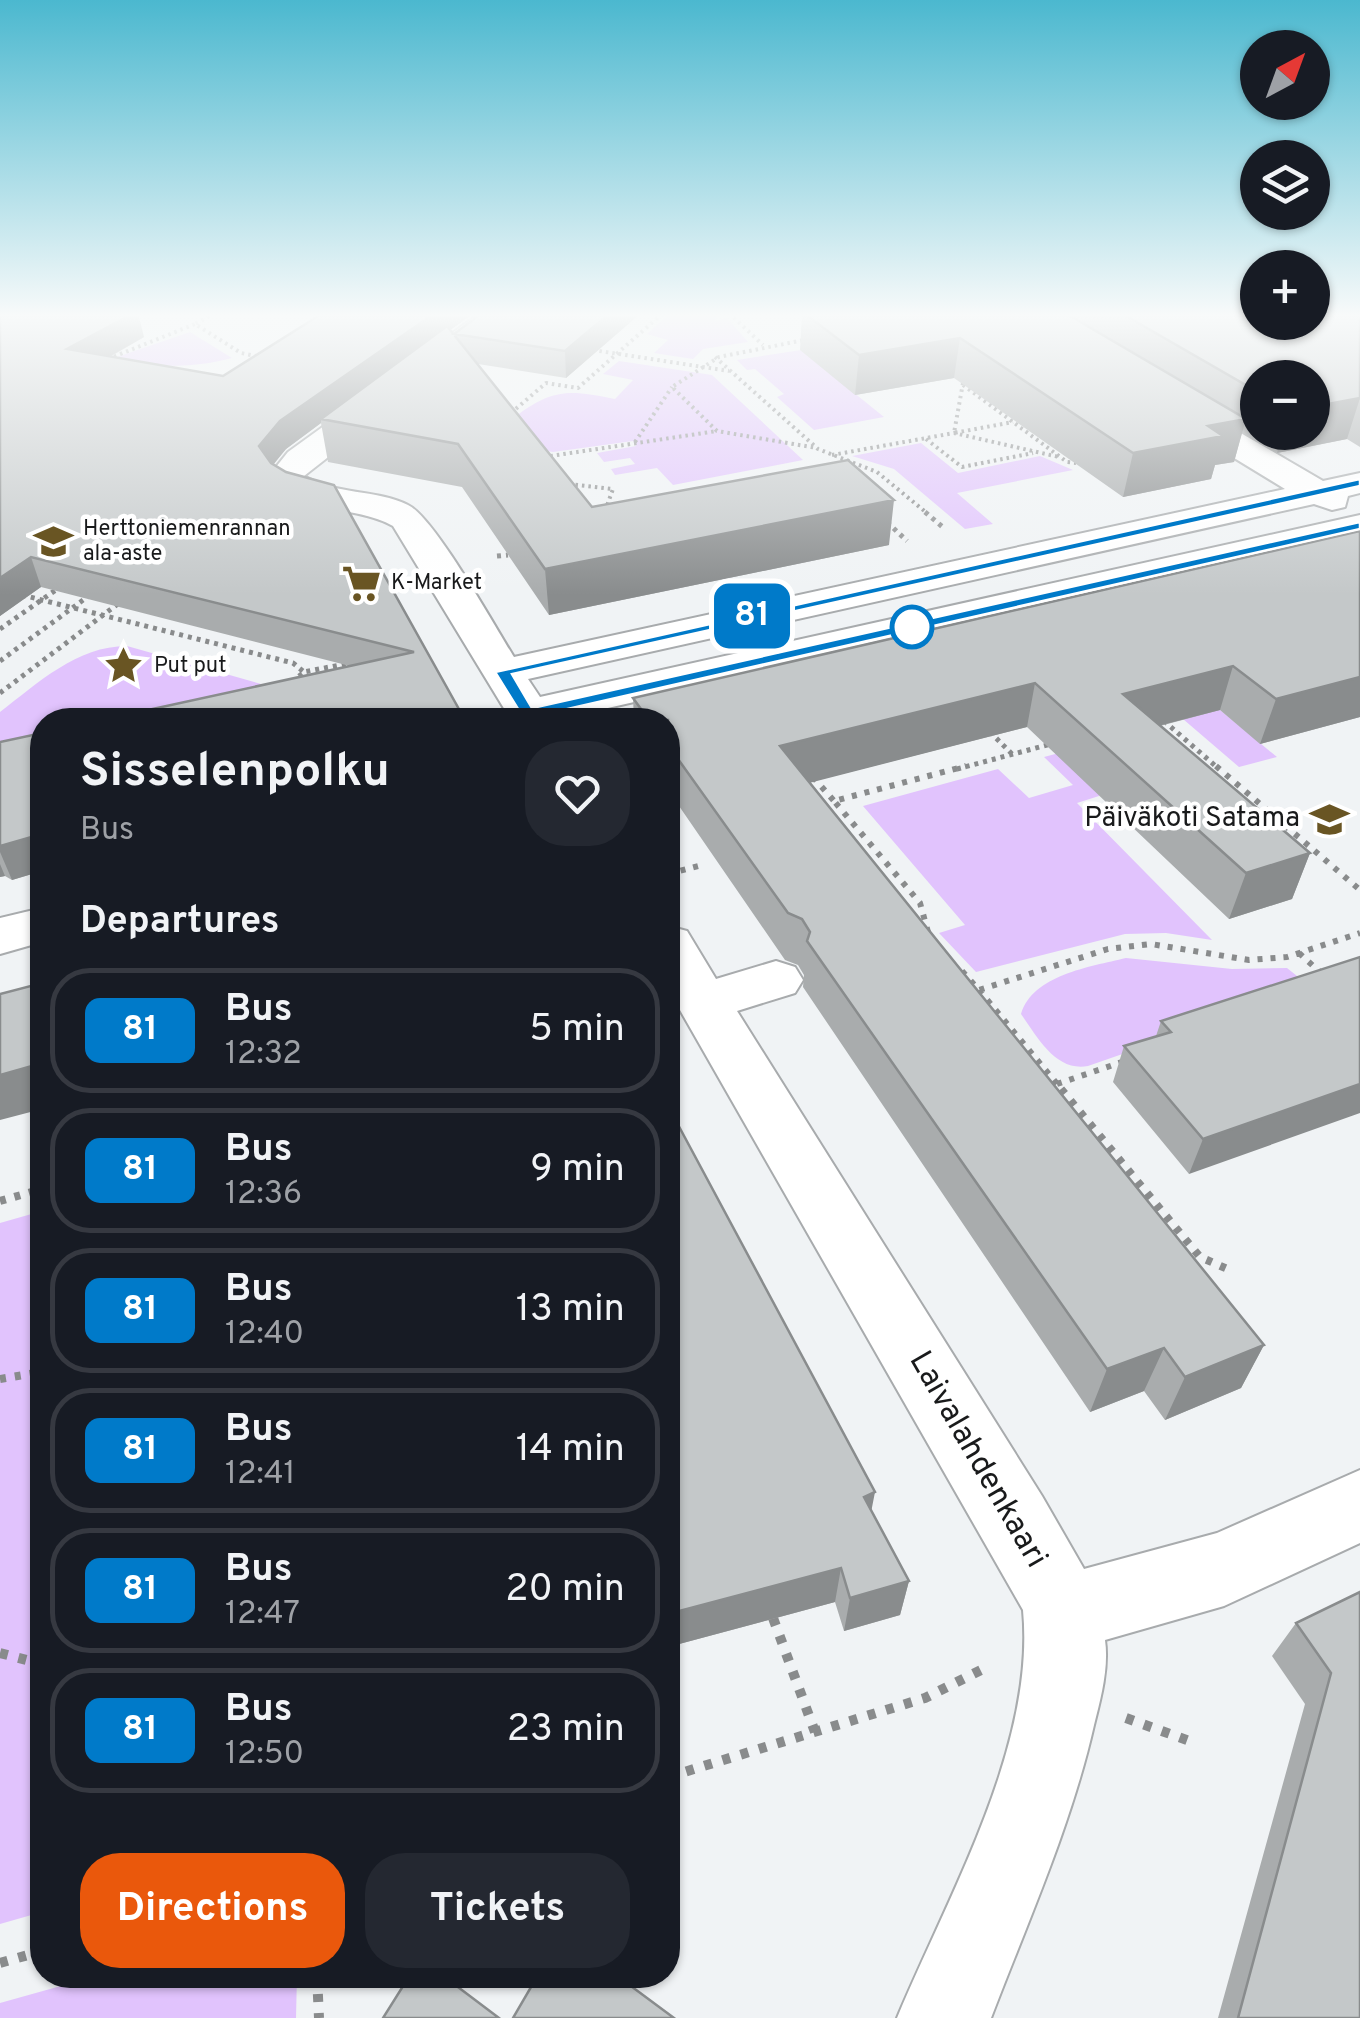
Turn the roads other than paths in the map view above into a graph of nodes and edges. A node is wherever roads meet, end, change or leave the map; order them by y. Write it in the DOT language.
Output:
graph roads {
  1 [pos="370,407"];
  2 [pos="1175,407"];
  3 [pos="1360,483"];
  4 [pos="1318,493"];
  5 [pos="1360,513"];
  6 [pos="1360,526"];
  7 [pos="503,672"];
  8 [pos="525,708"];
  9 [pos="569,708"];
  10 [pos="30,929"];
  11 [pos="0,936"];
  12 [pos="685,973"];
  13 [pos="776,980"];
  14 [pos="1360,1505"];
  15 [pos="1063,1612"];
  16 [pos="953,2014"];
  1 -- 7 [label="street"];
  2 -- 4 [label="street"];
  3 -- 4 [label="street"];
  4 -- 5 [label="street"];
  4 -- 7 [label="street"];
  6 -- 9 [label="street"];
  7 -- 8 [label="street"];
  10 -- 11 [label="street"];
  12 -- 13 [label="street"];
  12 -- 15 [label="street, Laivalahdenkaari"];
  14 -- 15 [label="street"];
  15 -- 16 [label="street, Laivalahdenkaari"];
}
